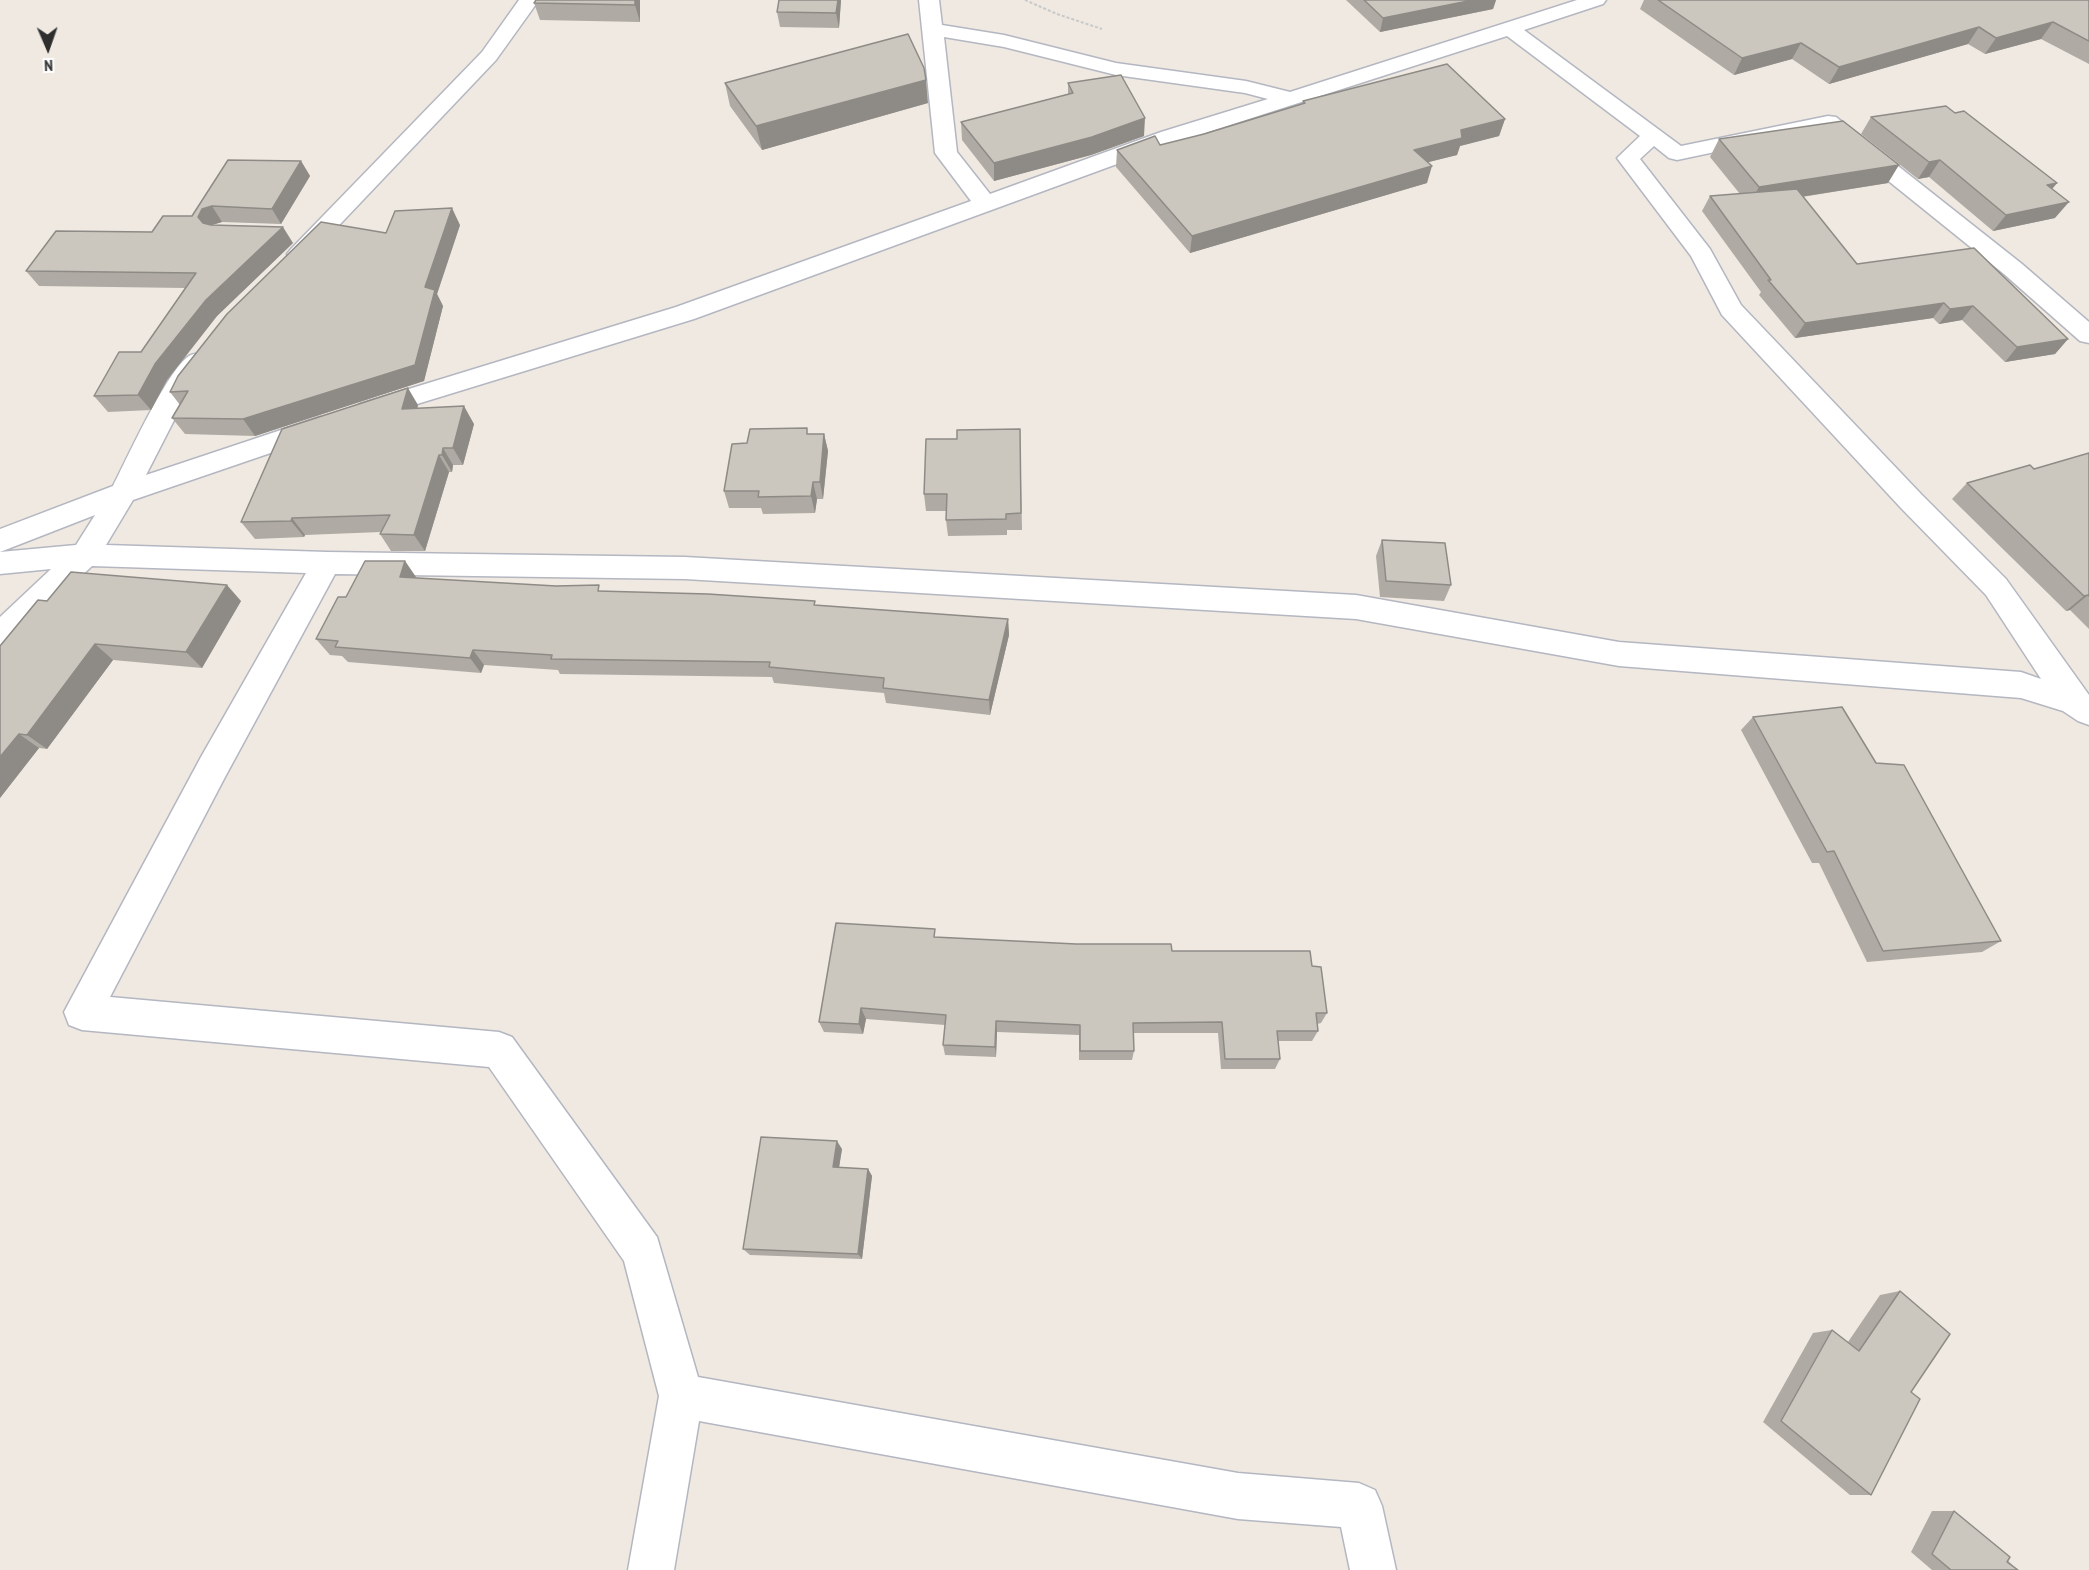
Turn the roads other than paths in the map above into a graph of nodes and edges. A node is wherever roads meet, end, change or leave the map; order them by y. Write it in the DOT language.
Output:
graph roads {
  1 [pos="529,0"];
  2 [pos="929,0"];
  3 [pos="1596,0"];
  4 [pos="1554,7"];
  5 [pos="1510,28"];
  6 [pos="933,29"];
  7 [pos="1291,99"];
  8 [pos="1653,136"];
  9 [pos="985,203"];
  10 [pos="286,234"];
  11 [pos="318,235"];
  12 [pos="286,267"];
  13 [pos="2089,335"];
  14 [pos="214,342"];
  15 [pos="123,493"];
  16 [pos="0,541"];
  17 [pos="85,555"];
  18 [pos="0,563"];
  19 [pos="327,563"];
  20 [pos="0,636"];
  21 [pos="2082,707"];
  22 [pos="681,1396"];
  23 [pos="651,1570"];
  24 [pos="1373,1570"];
  1 -- 11 [label="street"];
  2 -- 6 [label="street"];
  3 -- 4 [label="street"];
  4 -- 5 [label="street"];
  5 -- 7 [label="street"];
  5 -- 8 [label="street"];
  6 -- 7 [label="street"];
  6 -- 9 [label="street"];
  7 -- 9 [label="street"];
  8 -- 13 [label="street"];
  8 -- 21 [label="street"];
  9 -- 15 [label="street"];
  10 -- 11 [label="street"];
  11 -- 12 [label="street"];
  14 -- 15 [label="street"];
  15 -- 16 [label="street"];
  15 -- 17 [label="street"];
  17 -- 18 [label="street"];
  17 -- 19 [label="street"];
  17 -- 20 [label="street"];
  19 -- 21 [label="street"];
  19 -- 22 [label="street"];
  22 -- 23 [label="street"];
  22 -- 24 [label="street"];
}
